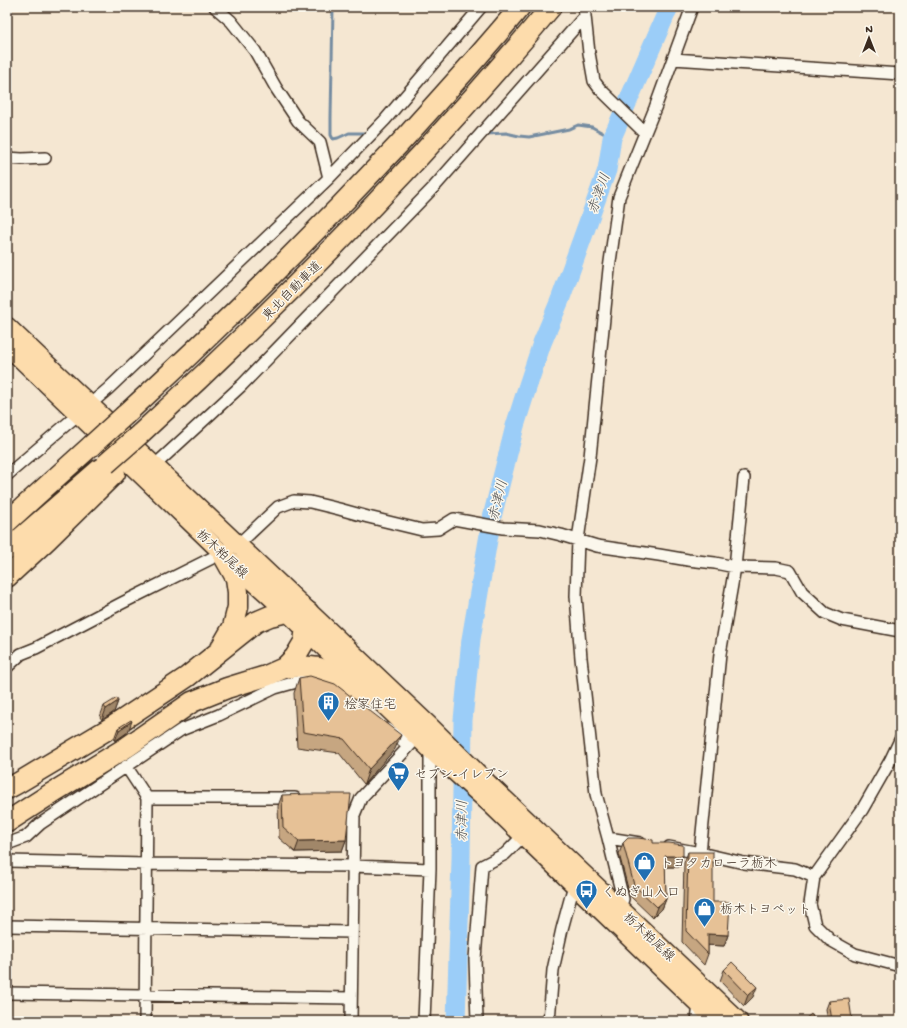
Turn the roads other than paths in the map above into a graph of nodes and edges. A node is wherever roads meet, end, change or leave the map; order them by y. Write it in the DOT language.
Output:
graph roads {
  1 [pos="215,7"];
  2 [pos="481,7"];
  3 [pos="520,7"];
  4 [pos="551,7"];
  5 [pos="692,7"];
  6 [pos="584,12"];
  7 [pos="673,59"];
  8 [pos="900,74"];
  9 [pos="645,133"];
  10 [pos="7,158"];
  11 [pos="45,158"];
  12 [pos="329,178"];
  13 [pos="7,326"];
  14 [pos="7,346"];
  15 [pos="84,409"];
  16 [pos="154,466"];
  17 [pos="111,468"];
  18 [pos="7,475"];
  19 [pos="744,478"];
  20 [pos="7,522"];
  21 [pos="578,540"];
  22 [pos="229,548"];
  23 [pos="7,550"];
  24 [pos="735,567"];
  25 [pos="7,577"];
  26 [pos="287,612"];
  27 [pos="308,612"];
  28 [pos="900,631"];
  29 [pos="306,632"];
  30 [pos="220,651"];
  31 [pos="7,667"];
  32 [pos="284,668"];
  33 [pos="319,685"];
  34 [pos="376,698"];
  35 [pos="378,721"];
  36 [pos="900,740"];
  37 [pos="428,742"];
  38 [pos="126,766"];
  39 [pos="41,769"];
  40 [pos="7,789"];
  41 [pos="52,792"];
  42 [pos="147,798"];
  43 [pos="305,798"];
  44 [pos="7,800"];
  45 [pos="7,812"];
  46 [pos="7,822"];
  47 [pos="523,836"];
  48 [pos="608,838"];
  49 [pos="7,844"];
  50 [pos="700,853"];
  51 [pos="7,861"];
  52 [pos="146,864"];
  53 [pos="353,866"];
  54 [pos="430,868"];
  55 [pos="814,877"];
  56 [pos="574,884"];
  57 [pos="615,914"];
  58 [pos="7,926"];
  59 [pos="146,928"];
  60 [pos="352,932"];
  61 [pos="900,966"];
  62 [pos="7,993"];
  63 [pos="145,995"];
  64 [pos="351,998"];
  65 [pos="702,1006"];
  66 [pos="145,1021"];
  67 [pos="351,1021"];
  68 [pos="424,1021"];
  69 [pos="477,1021"];
  70 [pos="549,1021"];
  71 [pos="716,1021"];
  72 [pos="739,1021"];
  1 -- 12 [label="street"];
  2 -- 12 [label="street"];
  3 -- 20 [label="highway, 東北自動車道, bridge"];
  4 -- 17 [label="highway, 東北自動車道, bridge"];
  5 -- 7 [label="street"];
  6 -- 9 [label="street"];
  6 -- 16 [label="street"];
  7 -- 8 [label="street"];
  7 -- 9 [label="street"];
  9 -- 21 [label="street"];
  10 -- 11 [label="street"];
  12 -- 15 [label="street"];
  13 -- 15 [label="main road, 栃木粕尾線"];
  14 -- 15 [label="main road, 栃木粕尾線"];
  15 -- 16 [label="main road, 栃木粕尾線"];
  15 -- 18 [label="street"];
  15 -- 22 [label="main road, 栃木粕尾線"];
  16 -- 22 [label="main road, 栃木粕尾線"];
  17 -- 23 [label="highway, 東北自動車道"];
  17 -- 25 [label="highway"];
  19 -- 24 [label="street"];
  21 -- 22 [label="street"];
  21 -- 24 [label="street"];
  21 -- 48 [label="street"];
  22 -- 26 [label="main road, 栃木粕尾線"];
  22 -- 27 [label="main road, 栃木粕尾線"];
  22 -- 30 [label="highway"];
  22 -- 31 [label="street"];
  24 -- 28 [label="street"];
  24 -- 50 [label="street"];
  26 -- 27 [label="highway"];
  26 -- 29 [label="main road, 栃木粕尾線"];
  26 -- 30 [label="highway"];
  27 -- 29 [label="highway"];
  27 -- 37 [label="main road, 栃木粕尾線"];
  29 -- 32 [label="highway"];
  29 -- 34 [label="main road, 栃木粕尾線"];
  30 -- 39 [label="highway"];
  32 -- 34 [label="highway"];
  32 -- 41 [label="highway"];
  33 -- 38 [label="street"];
  34 -- 37 [label="main road, 栃木粕尾線"];
  35 -- 37 [label="street"];
  36 -- 55 [label="street"];
  37 -- 47 [label="main road, 栃木粕尾線"];
  37 -- 53 [label="street"];
  37 -- 54 [label="street"];
  37 -- 57 [label="main road, 栃木粕尾線"];
  38 -- 42 [label="street"];
  38 -- 49 [label="street"];
  39 -- 40 [label="highway"];
  39 -- 44 [label="highway"];
  41 -- 45 [label="highway"];
  41 -- 46 [label="highway"];
  42 -- 43 [label="street"];
  42 -- 52 [label="street"];
  47 -- 56 [label="main road, 栃木粕尾線"];
  47 -- 69 [label="street"];
  48 -- 50 [label="street"];
  48 -- 57 [label="street"];
  50 -- 55 [label="street"];
  51 -- 52 [label="street"];
  52 -- 53 [label="street"];
  52 -- 59 [label="street"];
  53 -- 54 [label="street"];
  53 -- 60 [label="street"];
  54 -- 68 [label="street"];
  55 -- 61 [label="street"];
  56 -- 57 [label="main road, 栃木粕尾線"];
  56 -- 70 [label="street"];
  57 -- 65 [label="main road, 栃木粕尾線"];
  58 -- 59 [label="street"];
  59 -- 60 [label="street"];
  59 -- 63 [label="street"];
  60 -- 64 [label="street"];
  62 -- 63 [label="street"];
  63 -- 64 [label="street"];
  63 -- 66 [label="street"];
  64 -- 67 [label="street"];
  65 -- 71 [label="main road, 栃木粕尾線"];
  65 -- 72 [label="main road, 栃木粕尾線"];
}
